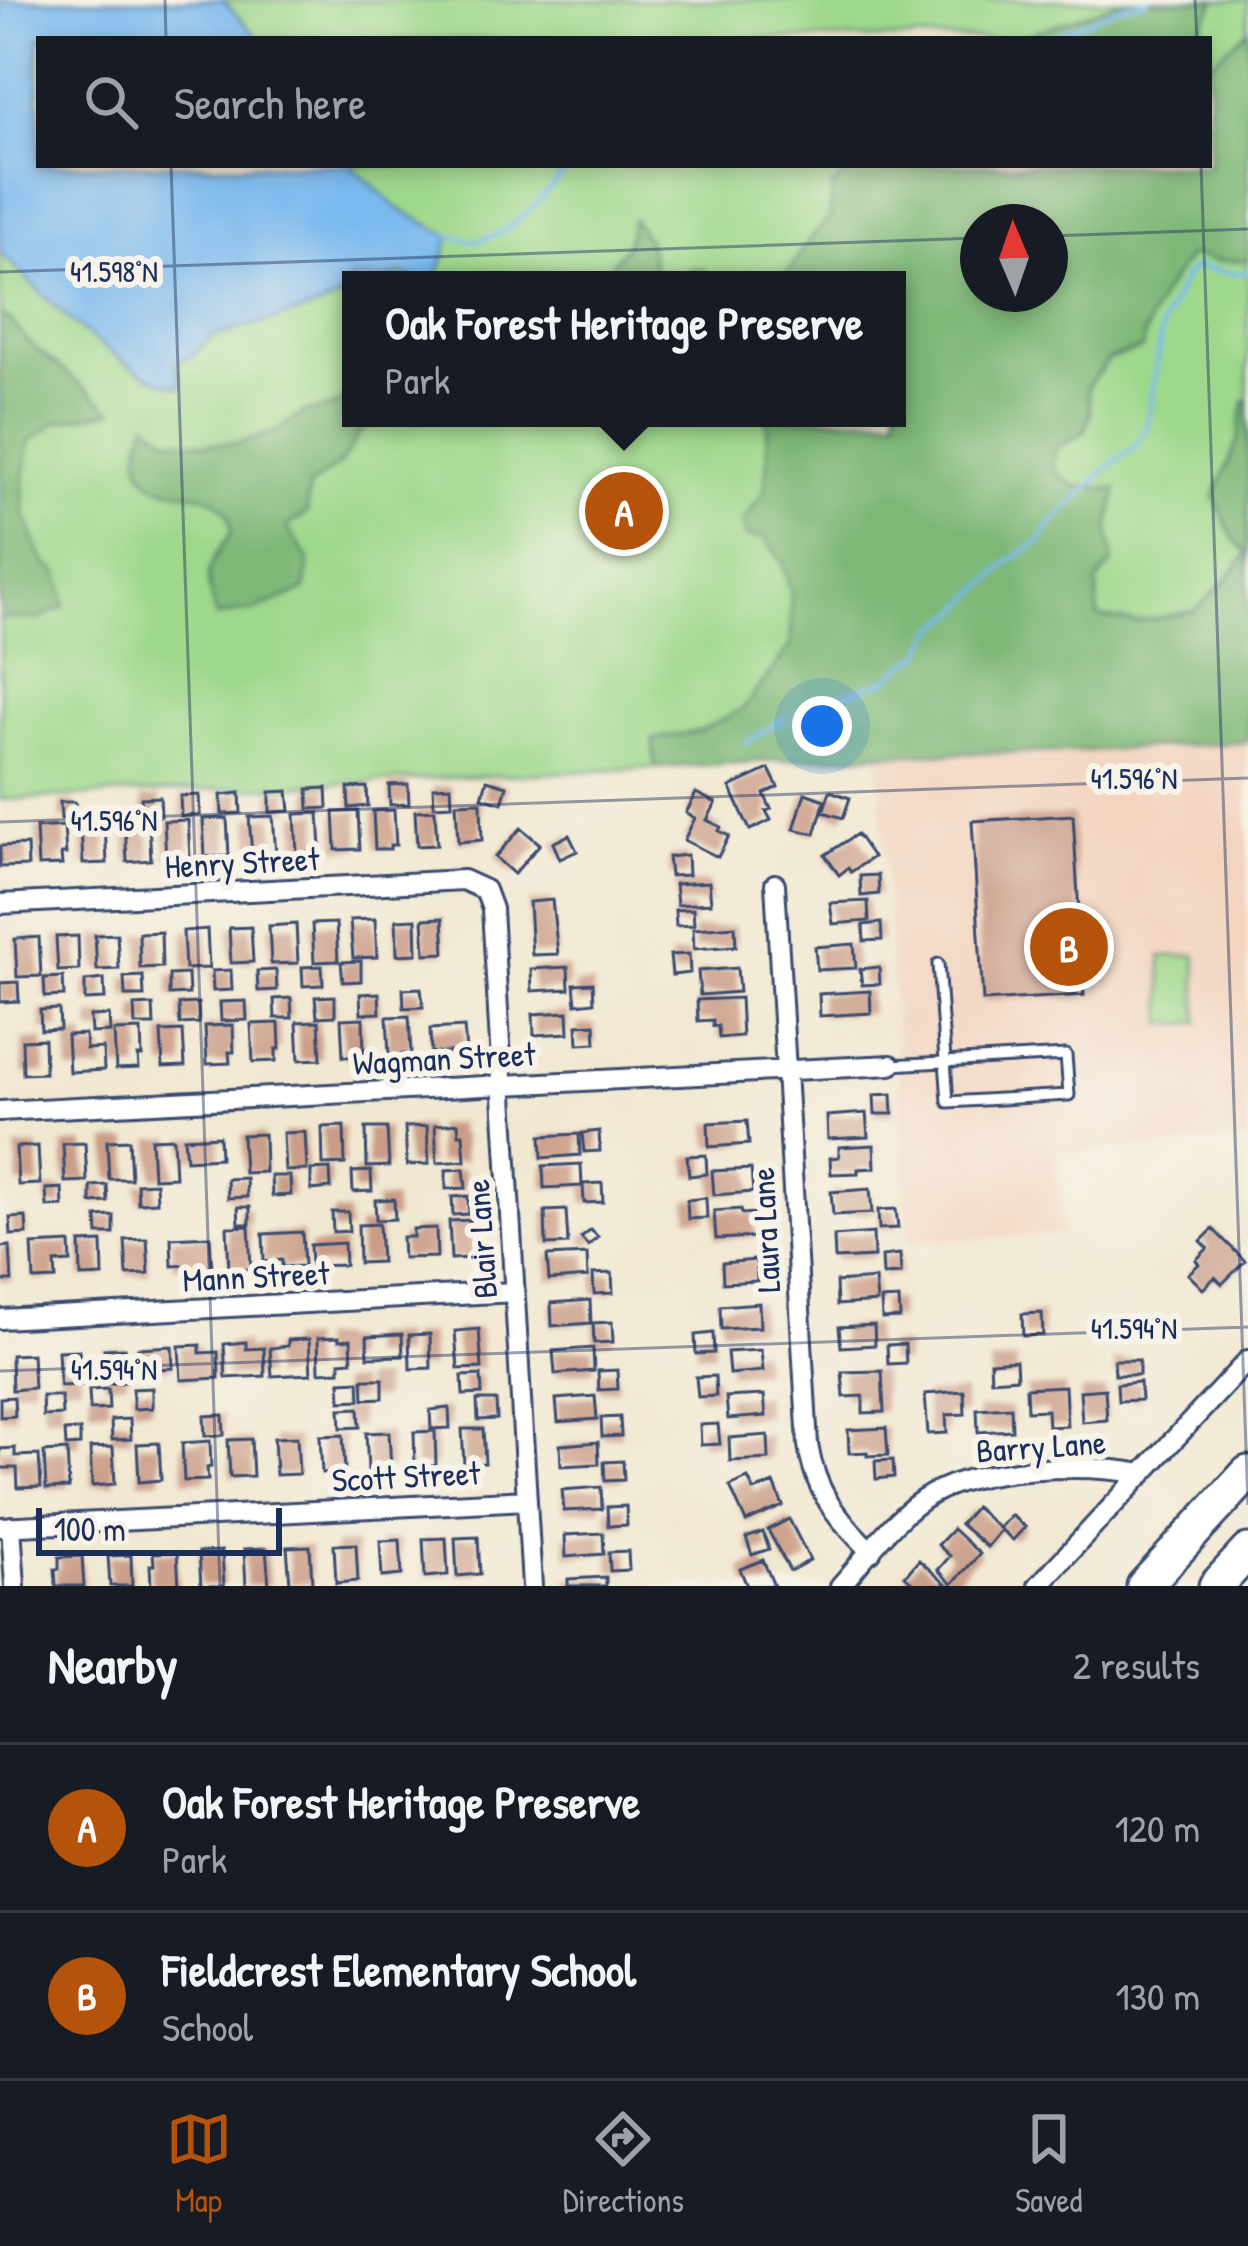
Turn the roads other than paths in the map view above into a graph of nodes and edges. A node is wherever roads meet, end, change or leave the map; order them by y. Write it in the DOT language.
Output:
graph roads {
  1 [pos="775,884"];
  2 [pos="484,890"];
  3 [pos="0,904"];
  4 [pos="938,964"];
  5 [pos="946,1062"];
  6 [pos="891,1065"];
  7 [pos="786,1069"];
  8 [pos="502,1085"];
  9 [pos="0,1111"];
  10 [pos="515,1292"];
  11 [pos="0,1319"];
  12 [pos="1248,1360"];
  13 [pos="1248,1473"];
  14 [pos="1143,1474"];
  15 [pos="527,1500"];
  16 [pos="6,1526"];
  17 [pos="871,1552"];
  18 [pos="1248,1552"];
  19 [pos="15,1586"];
  20 [pos="532,1586"];
  21 [pos="840,1586"];
  22 [pos="1038,1586"];
  23 [pos="1144,1586"];
  24 [pos="1216,1586"];
  1 -- 7 [label="street, Laura Lane"];
  2 -- 3 [label="street, Henry Street"];
  2 -- 8 [label="street, Blair Lane"];
  4 -- 5 [label="lane"];
  5 -- 5 [label="lane"];
  5 -- 6 [label="lane"];
  6 -- 7 [label="street, Wagman Street"];
  7 -- 8 [label="street, Wagman Street"];
  7 -- 17 [label="street, Laura Lane"];
  8 -- 9 [label="street, Wagman Street"];
  8 -- 10 [label="street, Blair Lane"];
  10 -- 11 [label="street, Mann Street"];
  10 -- 15 [label="street, Blair Lane"];
  12 -- 14 [label="street"];
  13 -- 23 [label="highway"];
  14 -- 17 [label="street, Barry Lane"];
  14 -- 22 [label="street"];
  15 -- 16 [label="street, Scott Street"];
  15 -- 20 [label="street, Blair Lane"];
  16 -- 19 [label="street"];
  17 -- 21 [label="street, Barry Lane"];
  18 -- 24 [label="highway"];
}
